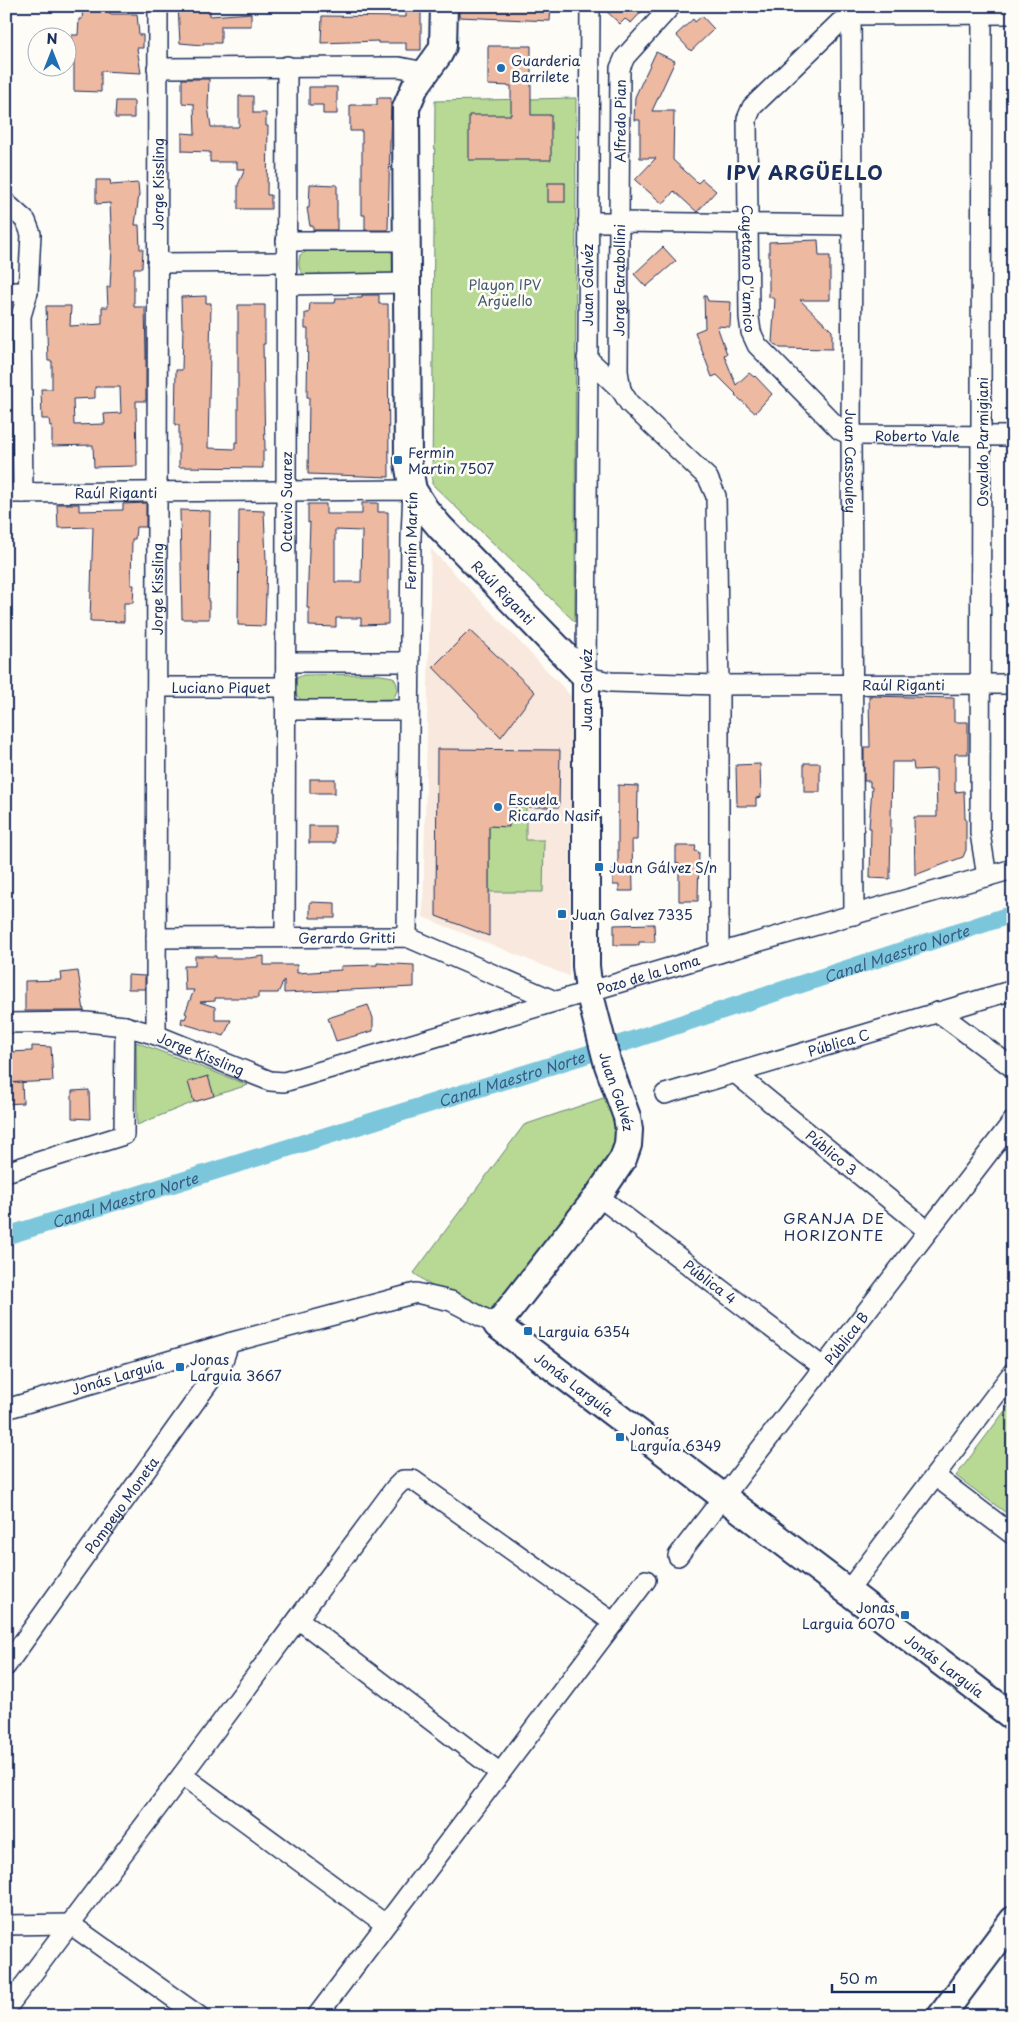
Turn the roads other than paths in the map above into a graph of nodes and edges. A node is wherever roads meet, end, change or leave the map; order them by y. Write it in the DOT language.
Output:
graph roads {
  1 [pos="158,6"];
  2 [pos="444,6"];
  3 [pos="590,6"];
  4 [pos="671,6"];
  5 [pos="982,10"];
  6 [pos="851,11"];
  7 [pos="1013,14"];
  8 [pos="287,66"];
  9 [pos="157,68"];
  10 [pos="425,72"];
  11 [pos="6,203"];
  12 [pos="588,222"];
  13 [pos="619,222"];
  14 [pos="747,223"];
  15 [pos="852,225"];
  16 [pos="286,241"];
  17 [pos="407,241"];
  18 [pos="286,262"];
  19 [pos="157,263"];
  20 [pos="408,283"];
  21 [pos="287,285"];
  22 [pos="6,292"];
  23 [pos="28,292"];
  24 [pos="587,358"];
  25 [pos="621,390"];
  26 [pos="851,435"];
  27 [pos="1013,436"];
  28 [pos="982,437"];
  29 [pos="414,490"];
  30 [pos="157,492"];
  31 [pos="287,492"];
  32 [pos="15,493"];
  33 [pos="286,662"];
  34 [pos="410,662"];
  35 [pos="586,677"];
  36 [pos="981,684"];
  37 [pos="1013,684"];
  38 [pos="719,685"];
  39 [pos="852,685"];
  40 [pos="157,687"];
  41 [pos="285,687"];
  42 [pos="286,710"];
  43 [pos="409,710"];
  44 [pos="1013,869"];
  45 [pos="987,877"];
  46 [pos="854,915"];
  47 [pos="285,937"];
  48 [pos="156,938"];
  49 [pos="407,938"];
  50 [pos="719,953"];
  51 [pos="1013,990"];
  52 [pos="588,991"];
  53 [pos="555,1001"];
  54 [pos="938,1012"];
  55 [pos="6,1023"];
  56 [pos="125,1026"];
  57 [pos="156,1035"];
  58 [pos="1013,1068"];
  59 [pos="735,1073"];
  60 [pos="284,1082"];
  61 [pos="665,1094"];
  62 [pos="1013,1121"];
  63 [pos="6,1172"];
  64 [pos="598,1196"];
  65 [pos="928,1231"];
  66 [pos="497,1325"];
  67 [pos="229,1343"];
  68 [pos="823,1367"];
  69 [pos="1012,1374"];
  70 [pos="6,1409"];
  71 [pos="935,1476"];
  72 [pos="723,1497"];
  73 [pos="1013,1535"];
  74 [pos="678,1556"];
  75 [pos="646,1580"];
  76 [pos="848,1591"];
  77 [pos="298,1619"];
  78 [pos="614,1623"];
  79 [pos="6,1666"];
  80 [pos="1010,1708"];
  81 [pos="500,1773"];
  82 [pos="182,1775"];
  83 [pos="1013,1920"];
  84 [pos="70,1924"];
  85 [pos="386,1924"];
  86 [pos="6,1925"];
  87 [pos="6,2009"];
  88 [pos="199,2016"];
  89 [pos="317,2016"];
  90 [pos="940,2016"];
  1 -- 9 [label="street, Jorge Kissling"];
  2 -- 10 [label="main road, Fermín Martín"];
  3 -- 12 [label="street, Juan Galvéz"];
  4 -- 13 [label="street, Alfredo Pian"];
  5 -- 6 [label="street"];
  5 -- 7 [label="street"];
  5 -- 28 [label="street, Osvaldo Parmigiani"];
  6 -- 14 [label="street, Cayetano D''amico"];
  6 -- 15 [label="street, Juan Cassouley"];
  8 -- 9 [label="street"];
  8 -- 10 [label="street"];
  8 -- 16 [label="street, Octavio Suarez"];
  9 -- 19 [label="street, Jorge Kissling"];
  10 -- 17 [label="main road, Fermín Martín"];
  11 -- 23 [label="street"];
  12 -- 13 [label="street"];
  12 -- 24 [label="street, Juan Galvéz"];
  13 -- 14 [label="street, Jorge Farabollini"];
  13 -- 25 [label="street, Jorge Farabollini"];
  14 -- 15 [label="street, Jorge Farabollini"];
  14 -- 26 [label="street, Cayetano D''amico"];
  15 -- 26 [label="street, Juan Cassouley"];
  16 -- 17 [label="street"];
  16 -- 18 [label="street, Octavio Suarez"];
  17 -- 20 [label="main road, Fermín Martín"];
  18 -- 19 [label="street"];
  18 -- 21 [label="street, Octavio Suarez"];
  19 -- 30 [label="street, Jorge Kissling"];
  20 -- 21 [label="street"];
  20 -- 29 [label="main road, Fermín Martín"];
  21 -- 31 [label="street, Octavio Suarez"];
  22 -- 23 [label="street"];
  23 -- 32 [label="street"];
  24 -- 25 [label="street"];
  24 -- 35 [label="street, Juan Galvéz"];
  25 -- 38 [label="street"];
  26 -- 28 [label="street, Roberto Vale"];
  26 -- 39 [label="street, Juan Cassouley"];
  27 -- 28 [label="street, Roberto Vale"];
  28 -- 36 [label="street, Osvaldo Parmigiani"];
  29 -- 31 [label="street, Raúl Riganti"];
  29 -- 34 [label="street, Fermín Martín"];
  29 -- 35 [label="main road, Raúl Riganti"];
  30 -- 31 [label="street, Raúl Riganti"];
  30 -- 32 [label="street, Raúl Riganti"];
  30 -- 40 [label="street, Jorge Kissling"];
  31 -- 33 [label="street, Octavio Suarez"];
  33 -- 34 [label="street"];
  33 -- 41 [label="street, Octavio Suarez"];
  34 -- 43 [label="street, Fermín Martín"];
  35 -- 38 [label="street, Raúl Riganti"];
  35 -- 52 [label="main road, Juan Galvéz"];
  36 -- 37 [label="street, Raúl Riganti"];
  36 -- 39 [label="street, Raúl Riganti"];
  36 -- 45 [label="street, Osvaldo Parmigiani"];
  38 -- 39 [label="street, Raúl Riganti"];
  38 -- 50 [label="street"];
  39 -- 46 [label="street, Juan Cassouley"];
  40 -- 41 [label="street, Luciano Piquet"];
  40 -- 48 [label="street, Jorge Kissling"];
  41 -- 42 [label="street, Octavio Suarez"];
  42 -- 43 [label="street"];
  42 -- 47 [label="street, Octavio Suarez"];
  43 -- 49 [label="street, Fermín Martín"];
  44 -- 45 [label="street, Pozo de la Loma"];
  45 -- 46 [label="street, Pozo de la Loma"];
  46 -- 50 [label="street, Pozo de la Loma"];
  47 -- 48 [label="street, Gerardo Gritti"];
  47 -- 49 [label="street, Gerardo Gritti"];
  48 -- 57 [label="street, Jorge Kissling"];
  49 -- 53 [label="street, Gerardo Gritti"];
  50 -- 52 [label="street, Pozo de la Loma"];
  51 -- 54 [label="street, Pública C"];
  52 -- 53 [label="street, Pozo de la Loma"];
  52 -- 64 [label="main road, Juan Galvéz"];
  53 -- 60 [label="street, Pozo de la Loma"];
  54 -- 58 [label="street"];
  54 -- 59 [label="street, Pública C"];
  55 -- 56 [label="street"];
  56 -- 57 [label="street"];
  56 -- 63 [label="street"];
  57 -- 60 [label="street, Jorge Kissling"];
  59 -- 61 [label="street, Pública C"];
  59 -- 65 [label="street, Público 3"];
  62 -- 65 [label="street, Pública B"];
  64 -- 66 [label="main road, Juan Galvéz"];
  64 -- 68 [label="street, Pública 4"];
  65 -- 68 [label="street, Pública B"];
  66 -- 67 [label="street, Jonás Larguía"];
  66 -- 72 [label="main road, Jonás Larguía"];
  67 -- 70 [label="street, Jonás Larguía"];
  67 -- 79 [label="street, Pompeyo Moneta"];
  68 -- 72 [label="street, Pública B"];
  69 -- 71 [label="street"];
  71 -- 73 [label="street"];
  71 -- 76 [label="street"];
  72 -- 74 [label="street, Pública B"];
  72 -- 76 [label="main road, Jonás Larguía"];
  75 -- 78 [label="street"];
  76 -- 80 [label="main road, Jonás Larguía"];
  77 -- 78 [label="street"];
  77 -- 81 [label="street"];
  77 -- 82 [label="street"];
  78 -- 81 [label="street"];
  81 -- 85 [label="street"];
  82 -- 84 [label="street"];
  82 -- 85 [label="street"];
  83 -- 90 [label="main road"];
  84 -- 86 [label="street"];
  84 -- 87 [label="street"];
  84 -- 88 [label="street"];
  85 -- 89 [label="street"];
}
